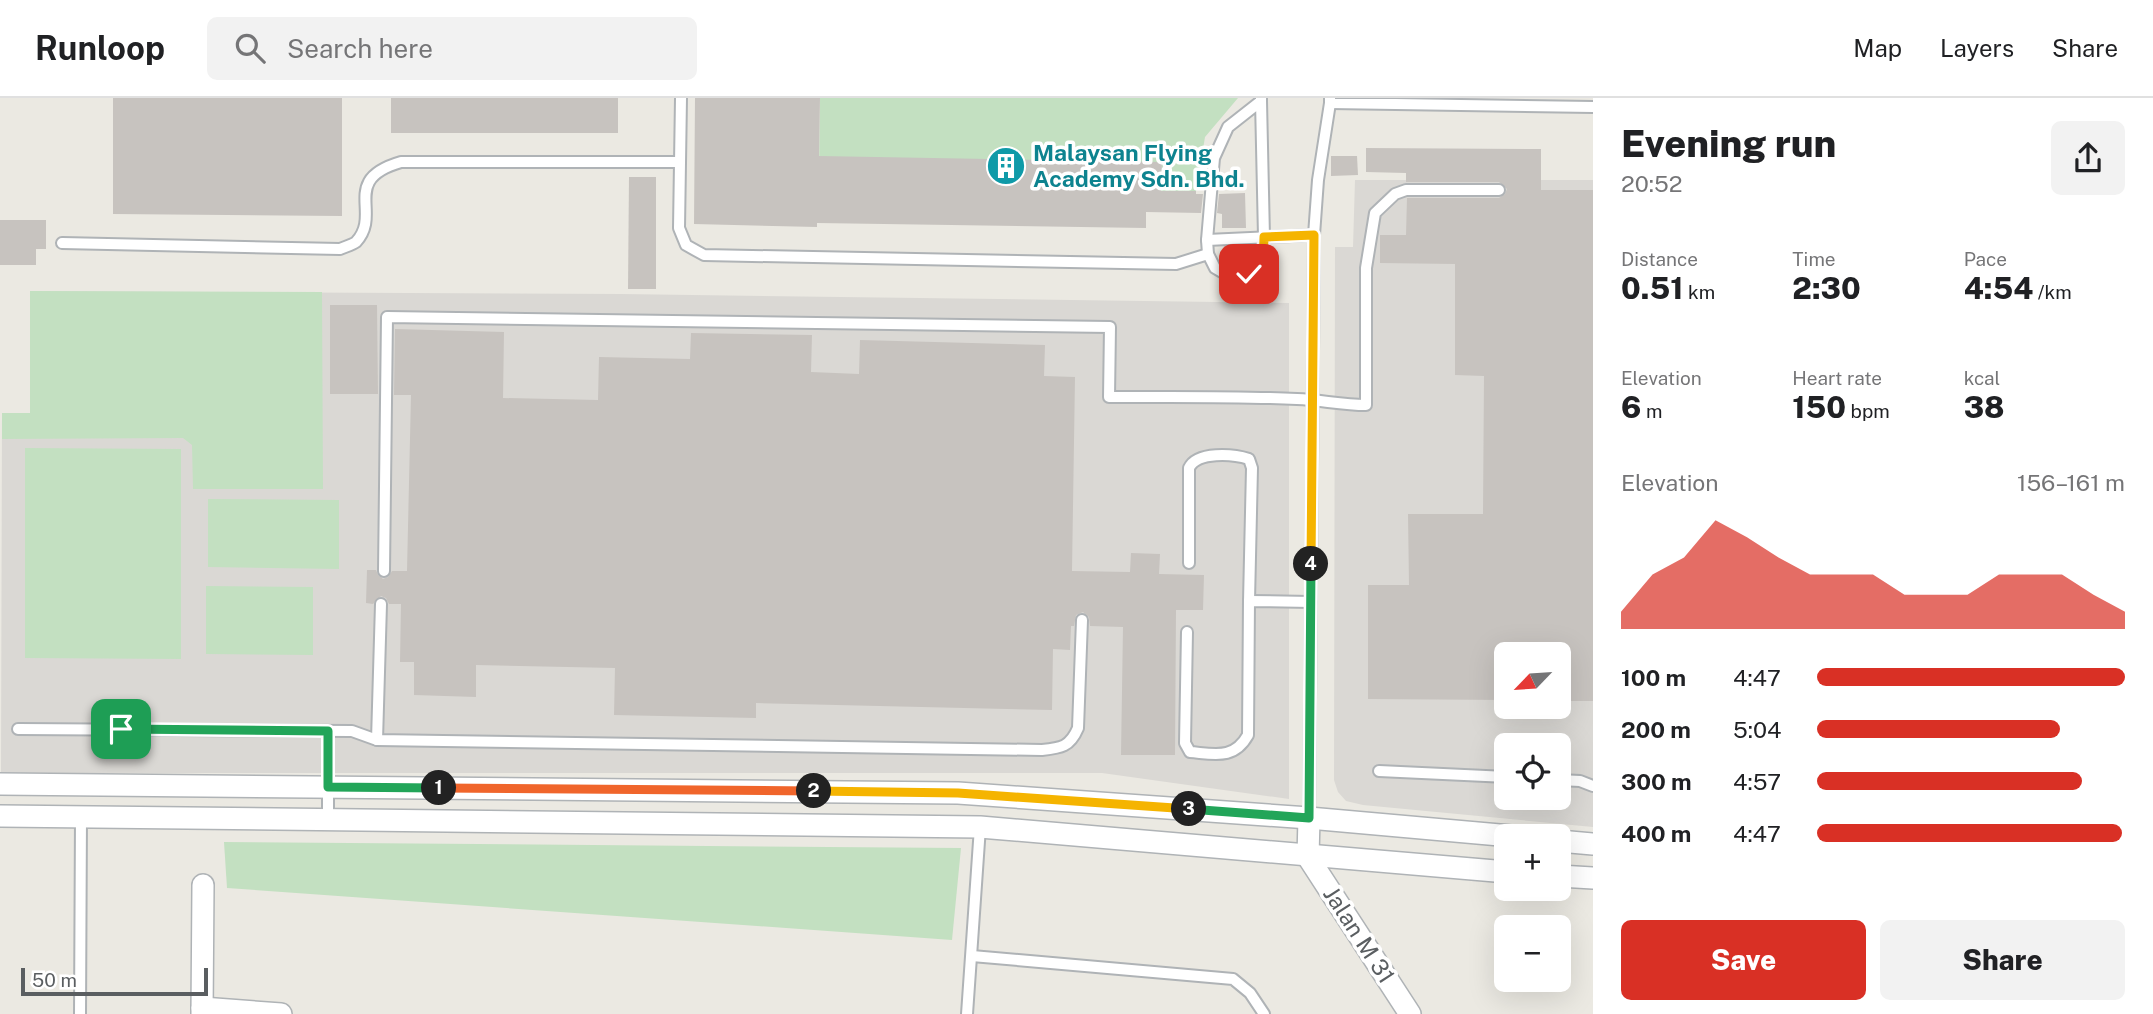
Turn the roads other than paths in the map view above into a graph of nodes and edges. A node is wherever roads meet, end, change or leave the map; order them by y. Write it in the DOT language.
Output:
graph roads {
  1 [pos="681,98"];
  2 [pos="1261,99"];
  3 [pos="1330,100"];
  4 [pos="1593,107"];
  5 [pos="679,162"];
  6 [pos="1499,190"];
  7 [pos="1314,235"];
  8 [pos="1264,237"];
  9 [pos="1207,240"];
  10 [pos="62,243"];
  11 [pos="1208,254"];
  12 [pos="1312,400"];
  13 [pos="1189,563"];
  14 [pos="384,571"];
  15 [pos="1249,601"];
  16 [pos="1311,601"];
  17 [pos="381,604"];
  18 [pos="1082,620"];
  19 [pos="1187,632"];
  20 [pos="18,729"];
  21 [pos="328,731"];
  22 [pos="376,740"];
  23 [pos="1379,771"];
  24 [pos="1494,776"];
  25 [pos="1571,781"];
  26 [pos="0,784"];
  27 [pos="1593,786"];
  28 [pos="328,787"];
  29 [pos="0,816"];
  30 [pos="81,817"];
  31 [pos="1309,818"];
  32 [pos="328,820"];
  33 [pos="980,827"];
  34 [pos="1494,834"];
  35 [pos="1571,842"];
  36 [pos="1593,844"];
  37 [pos="1308,857"];
  38 [pos="1494,871"];
  39 [pos="1571,877"];
  40 [pos="1593,878"];
  41 [pos="203,885"];
  42 [pos="972,956"];
  43 [pos="202,1011"];
  44 [pos="80,1014"];
  45 [pos="281,1014"];
  46 [pos="967,1014"];
  47 [pos="1264,1014"];
  48 [pos="1410,1014"];
  1 -- 5 [label="lane"];
  2 -- 8 [label="lane"];
  2 -- 9 [label="lane"];
  3 -- 4 [label="lane"];
  3 -- 7 [label="lane"];
  5 -- 10 [label="lane"];
  5 -- 11 [label="lane"];
  6 -- 12 [label="lane"];
  7 -- 8 [label="lane"];
  7 -- 12 [label="lane"];
  8 -- 9 [label="lane"];
  8 -- 11 [label="lane"];
  9 -- 11 [label="lane"];
  12 -- 14 [label="lane"];
  12 -- 16 [label="lane"];
  13 -- 15 [label="lane"];
  15 -- 16 [label="lane"];
  15 -- 19 [label="lane"];
  16 -- 31 [label="lane"];
  17 -- 22 [label="lane"];
  18 -- 22 [label="lane"];
  20 -- 21 [label="lane"];
  21 -- 22 [label="lane"];
  21 -- 28 [label="lane"];
  23 -- 24 [label="lane"];
  25 -- 27 [label="lane"];
  26 -- 28 [label="street"];
  28 -- 31 [label="street"];
  28 -- 32 [label="lane"];
  29 -- 30 [label="street"];
  30 -- 32 [label="street"];
  30 -- 44 [label="lane"];
  31 -- 34 [label="street"];
  31 -- 37 [label="street"];
  32 -- 33 [label="street"];
  33 -- 37 [label="street"];
  33 -- 42 [label="lane"];
  35 -- 36 [label="street"];
  37 -- 38 [label="street"];
  37 -- 48 [label="street, Jalan M 31"];
  39 -- 40 [label="street"];
  41 -- 43 [label="street"];
  42 -- 46 [label="lane"];
  42 -- 47 [label="lane"];
  43 -- 45 [label="street"];
}
